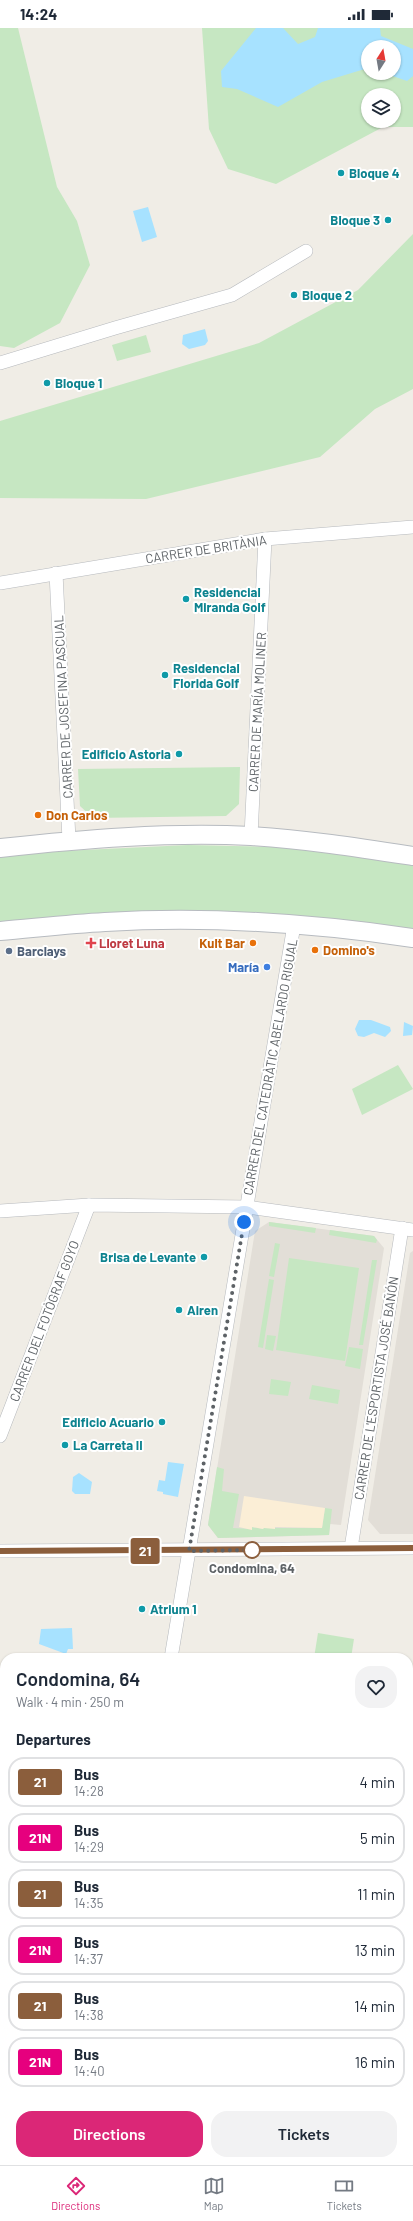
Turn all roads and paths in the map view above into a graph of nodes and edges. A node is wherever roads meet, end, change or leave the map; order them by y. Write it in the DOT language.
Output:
graph roads {
  1 [pos="306,251"];
  2 [pos="0,363"];
  3 [pos="413,527"];
  4 [pos="265,539"];
  5 [pos="56,573"];
  6 [pos="0,583"];
  7 [pos="251,836"];
  8 [pos="69,840"];
  9 [pos="0,848"];
  10 [pos="413,856"];
  11 [pos="294,925"];
  12 [pos="0,931"];
  13 [pos="413,938"];
  14 [pos="89,1205"];
  15 [pos="247,1207"];
  16 [pos="0,1211"];
  17 [pos="407,1229"];
  18 [pos="0,1436"];
  19 [pos="351,1548"];
  20 [pos="413,1548"];
  21 [pos="189,1551"];
  22 [pos="0,1552"];
  23 [pos="172,1653"];
  1 -- 2 [label="street"];
  3 -- 4 [label="street, CARRER DE BRITÀNIA"];
  4 -- 5 [label="street, CARRER DE BRITÀNIA"];
  4 -- 7 [label="street, CARRER DE MARÍA MOLINER"];
  5 -- 6 [label="street, CARRER DE BRITÀNIA"];
  5 -- 8 [label="street, CARRER DE JOSEFINA PASCUAL"];
  7 -- 8 [label="street"];
  7 -- 10 [label="street"];
  8 -- 9 [label="street"];
  11 -- 12 [label="street"];
  11 -- 13 [label="street"];
  11 -- 15 [label="street, CARRER DEL CATEDRÀTIC ABELARDO RIGUAL"];
  14 -- 15 [label="street"];
  14 -- 16 [label="street"];
  14 -- 18 [label="street, CARRER DEL FOTÒGRAF GOYO"];
  15 -- 17 [label="street"];
  15 -- 21 [label="street, CARRER DEL CATEDRÀTIC ABELARDO RIGUAL"];
  17 -- 19 [label="street, CARRER DE L'ESPORTISTA JOSÉ BAÑÓN"];
  19 -- 20 [label="street"];
  19 -- 21 [label="street"];
  21 -- 22 [label="street"];
  21 -- 23 [label="street, CARRER DEL CATEDRÀTIC ABELARDO RIGUAL"];
}
